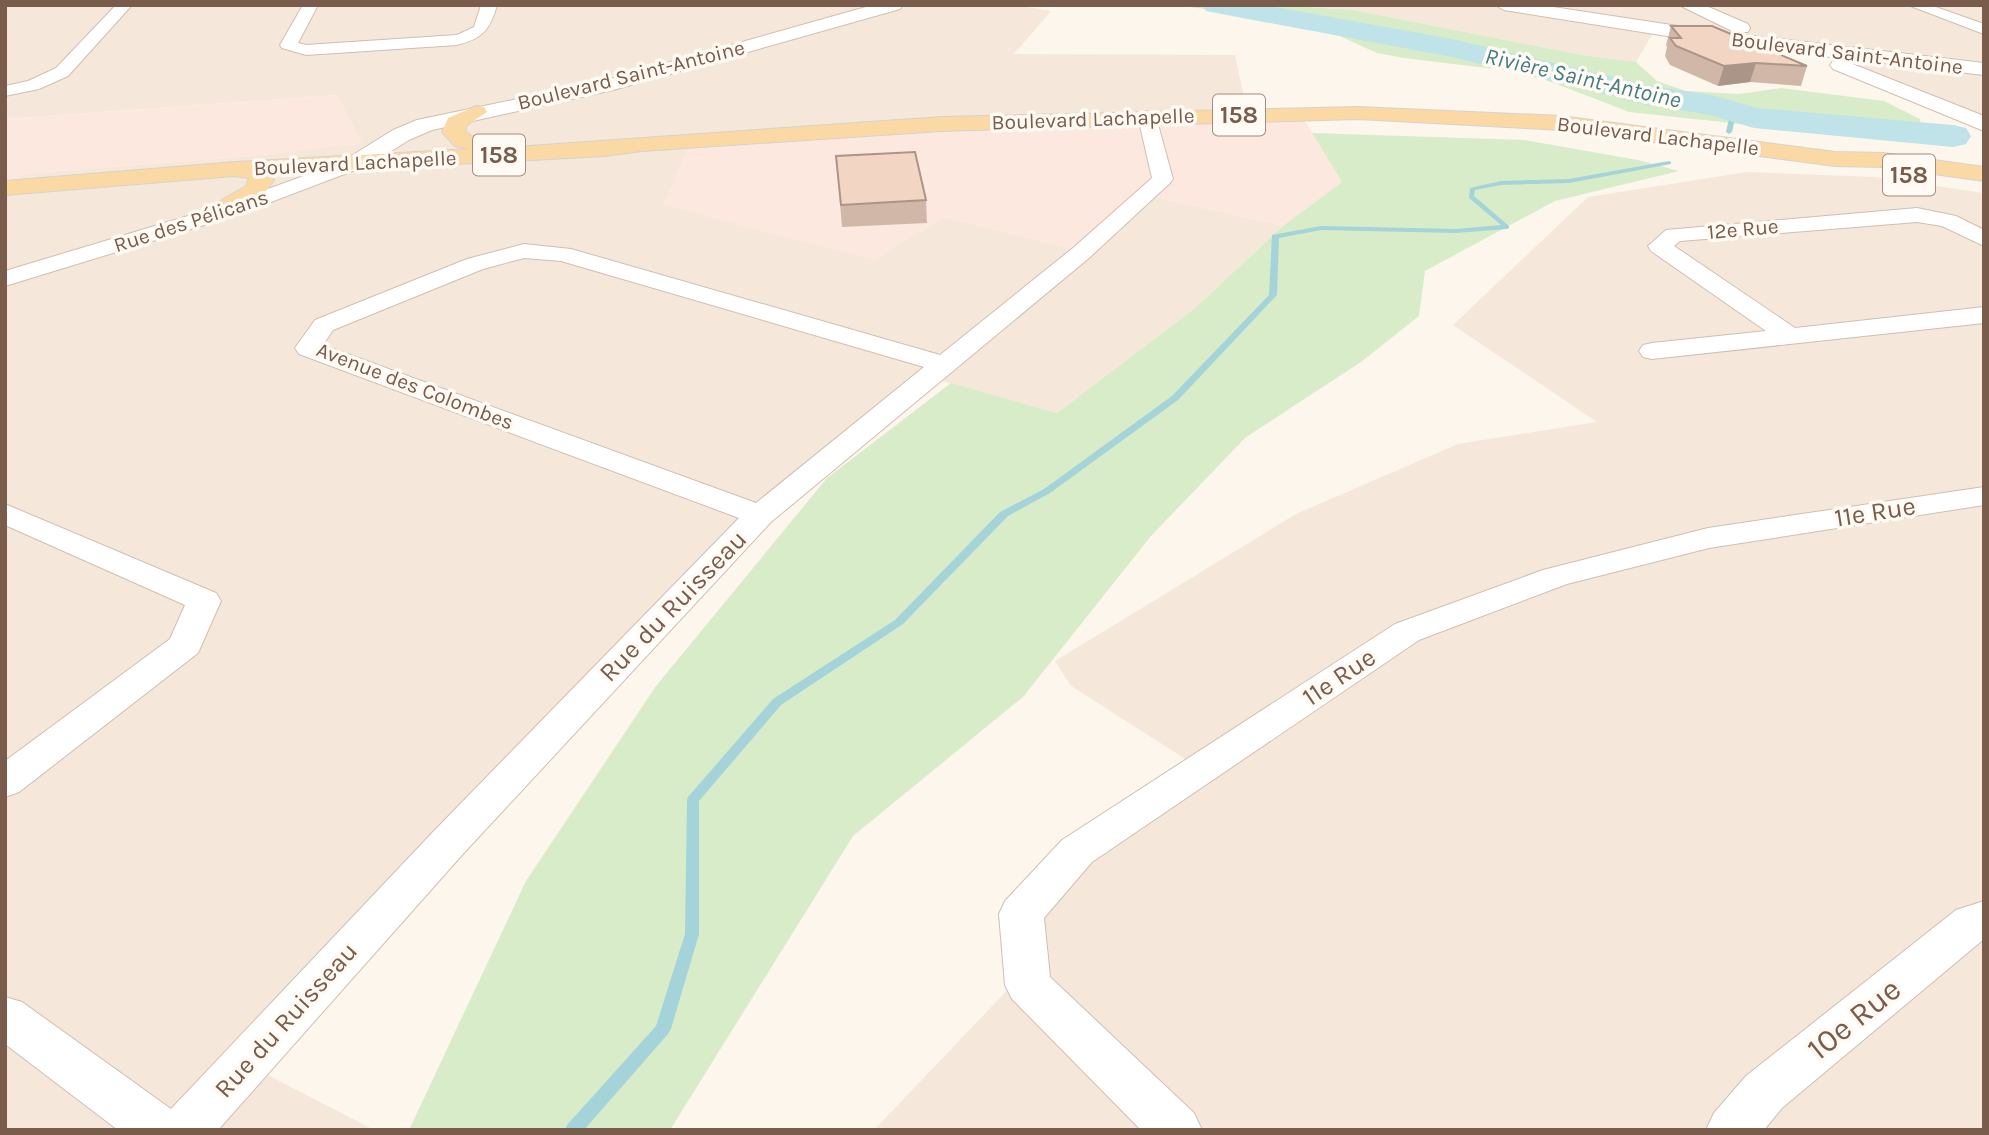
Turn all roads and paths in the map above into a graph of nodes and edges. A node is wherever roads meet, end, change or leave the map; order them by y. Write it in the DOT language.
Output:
graph roads {
  1 [pos="125,5"];
  2 [pos="311,5"];
  3 [pos="489,5"];
  4 [pos="894,5"];
  5 [pos="1504,5"];
  6 [pos="1688,5"];
  7 [pos="1915,5"];
  8 [pos="1984,29"];
  9 [pos="1785,46"];
  10 [pos="1984,69"];
  11 [pos="5,91"];
  12 [pos="476,112"];
  13 [pos="1147,117"];
  14 [pos="1984,124"];
  15 [pos="1984,134"];
  16 [pos="642,144"];
  17 [pos="489,146"];
  18 [pos="364,158"];
  19 [pos="1835,159"];
  20 [pos="1984,162"];
  21 [pos="1939,167"];
  22 [pos="236,169"];
  23 [pos="1984,174"];
  24 [pos="5,179"];
  25 [pos="1984,185"];
  26 [pos="5,188"];
  27 [pos="217,213"];
  28 [pos="1984,239"];
  29 [pos="5,279"];
  30 [pos="1984,315"];
  31 [pos="1790,336"];
  32 [pos="1652,351"];
  33 [pos="945,365"];
  34 [pos="1984,496"];
  35 [pos="5,513"];
  36 [pos="760,514"];
  37 [pos="5,782"];
  38 [pos="1984,919"];
  39 [pos="5,1017"];
  40 [pos="159,1130"];
  41 [pos="185,1130"];
  42 [pos="1176,1130"];
  43 [pos="1732,1130"];
  1 -- 11 [label="street"];
  2 -- 3 [label="street"];
  4 -- 12 [label="street, Boulevard Saint-Antoine"];
  5 -- 9 [label="street, Boulevard Saint-Antoine"];
  6 -- 9 [label="street"];
  7 -- 8 [label="street"];
  9 -- 10 [label="street, Boulevard Saint-Antoine"];
  9 -- 14 [label="street"];
  9 -- 15 [label="street"];
  12 -- 17 [label="main road"];
  12 -- 18 [label="street, Boulevard Saint-Antoine"];
  13 -- 16 [label="main road, Boulevard Lachapelle / 158"];
  13 -- 19 [label="main road, Boulevard Lachapelle / 158"];
  13 -- 33 [label="street, Rue du Ruisseau"];
  16 -- 17 [label="main road, Boulevard Lachapelle / 158"];
  16 -- 18 [label="main road, Boulevard Lachapelle / 158"];
  17 -- 18 [label="main road, Boulevard Lachapelle / 158"];
  18 -- 22 [label="main road, Boulevard Lachapelle / 158"];
  18 -- 24 [label="main road, Boulevard Lachapelle / 158"];
  18 -- 27 [label="street, Rue des Pélicans"];
  19 -- 21 [label="main road, Boulevard Lachapelle / 158"];
  19 -- 25 [label="main road, Boulevard Lachapelle / 158"];
  20 -- 21 [label="main road"];
  21 -- 23 [label="main road, Boulevard Lachapelle / 158"];
  22 -- 26 [label="main road, 158"];
  22 -- 27 [label="main road"];
  27 -- 29 [label="street, Rue des Pélicans"];
  28 -- 31 [label="street, 12e Rue"];
  30 -- 31 [label="street"];
  31 -- 32 [label="street"];
  33 -- 36 [label="street, Rue du Ruisseau"];
  33 -- 36 [label="street, Avenue des Colombes"];
  34 -- 42 [label="street, 11e Rue"];
  35 -- 37 [label="street"];
  36 -- 41 [label="street, Rue du Ruisseau"];
  38 -- 43 [label="street, 10e Rue"];
  39 -- 40 [label="street"];
}
